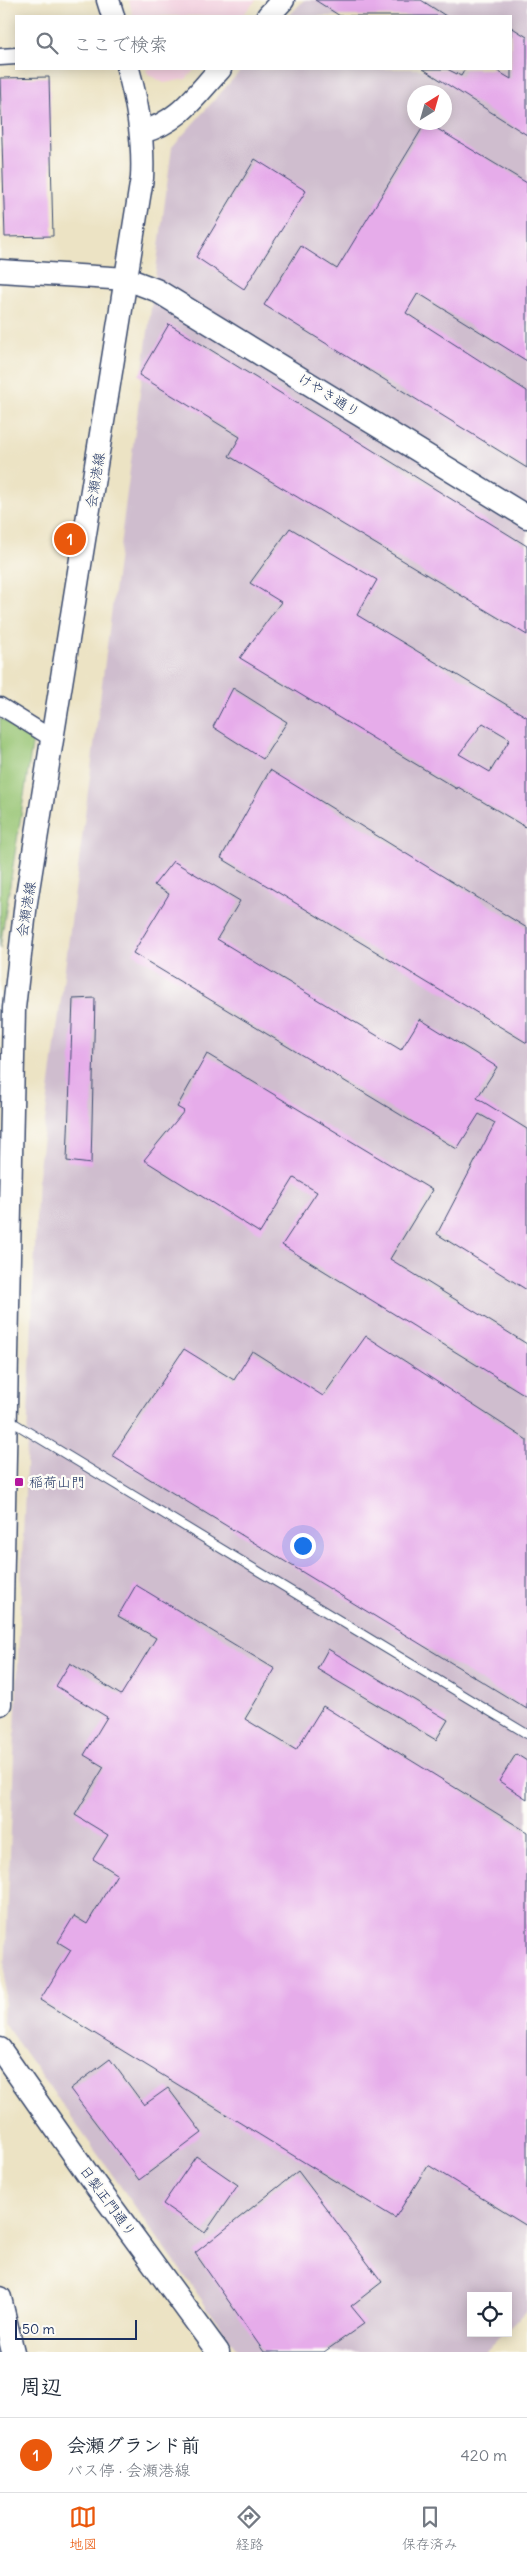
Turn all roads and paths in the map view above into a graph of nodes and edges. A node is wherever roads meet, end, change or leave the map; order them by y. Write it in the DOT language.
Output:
graph roads {
  1 [pos="108,0"];
  2 [pos="283,0"];
  3 [pos="113,15"];
  4 [pos="269,15"];
  5 [pos="15,56"];
  6 [pos="0,57"];
  7 [pos="128,70"];
  8 [pos="219,70"];
  9 [pos="142,132"];
  10 [pos="0,271"];
  11 [pos="127,279"];
  12 [pos="527,517"];
  13 [pos="0,706"];
  14 [pos="53,739"];
  15 [pos="6,1075"];
  16 [pos="5,1151"];
  17 [pos="5,1418"];
  18 [pos="0,1704"];
  19 [pos="527,1734"];
  20 [pos="0,2048"];
  21 [pos="0,2298"];
  22 [pos="13,2352"];
  23 [pos="218,2352"];
  1 -- 3 [label="main road"];
  2 -- 4 [label="main road"];
  5 -- 6 [label="street"];
  7 -- 9 [label="main road, 会瀬港線"];
  8 -- 9 [label="main road"];
  9 -- 11 [label="main road, 会瀬港線"];
  10 -- 11 [label="main road"];
  11 -- 12 [label="main road, けやき通り"];
  11 -- 14 [label="main road, 会瀬港線"];
  13 -- 14 [label="street"];
  14 -- 15 [label="main road, 会瀬港線"];
  15 -- 16 [label="main road, 会瀬港線"];
  16 -- 17 [label="main road, 会瀬港線"];
  17 -- 18 [label="main road, 会瀬港線"];
  17 -- 19 [label="lane"];
  20 -- 23 [label="main road, 日製正門通り"];
  21 -- 22 [label="main road"];
}
